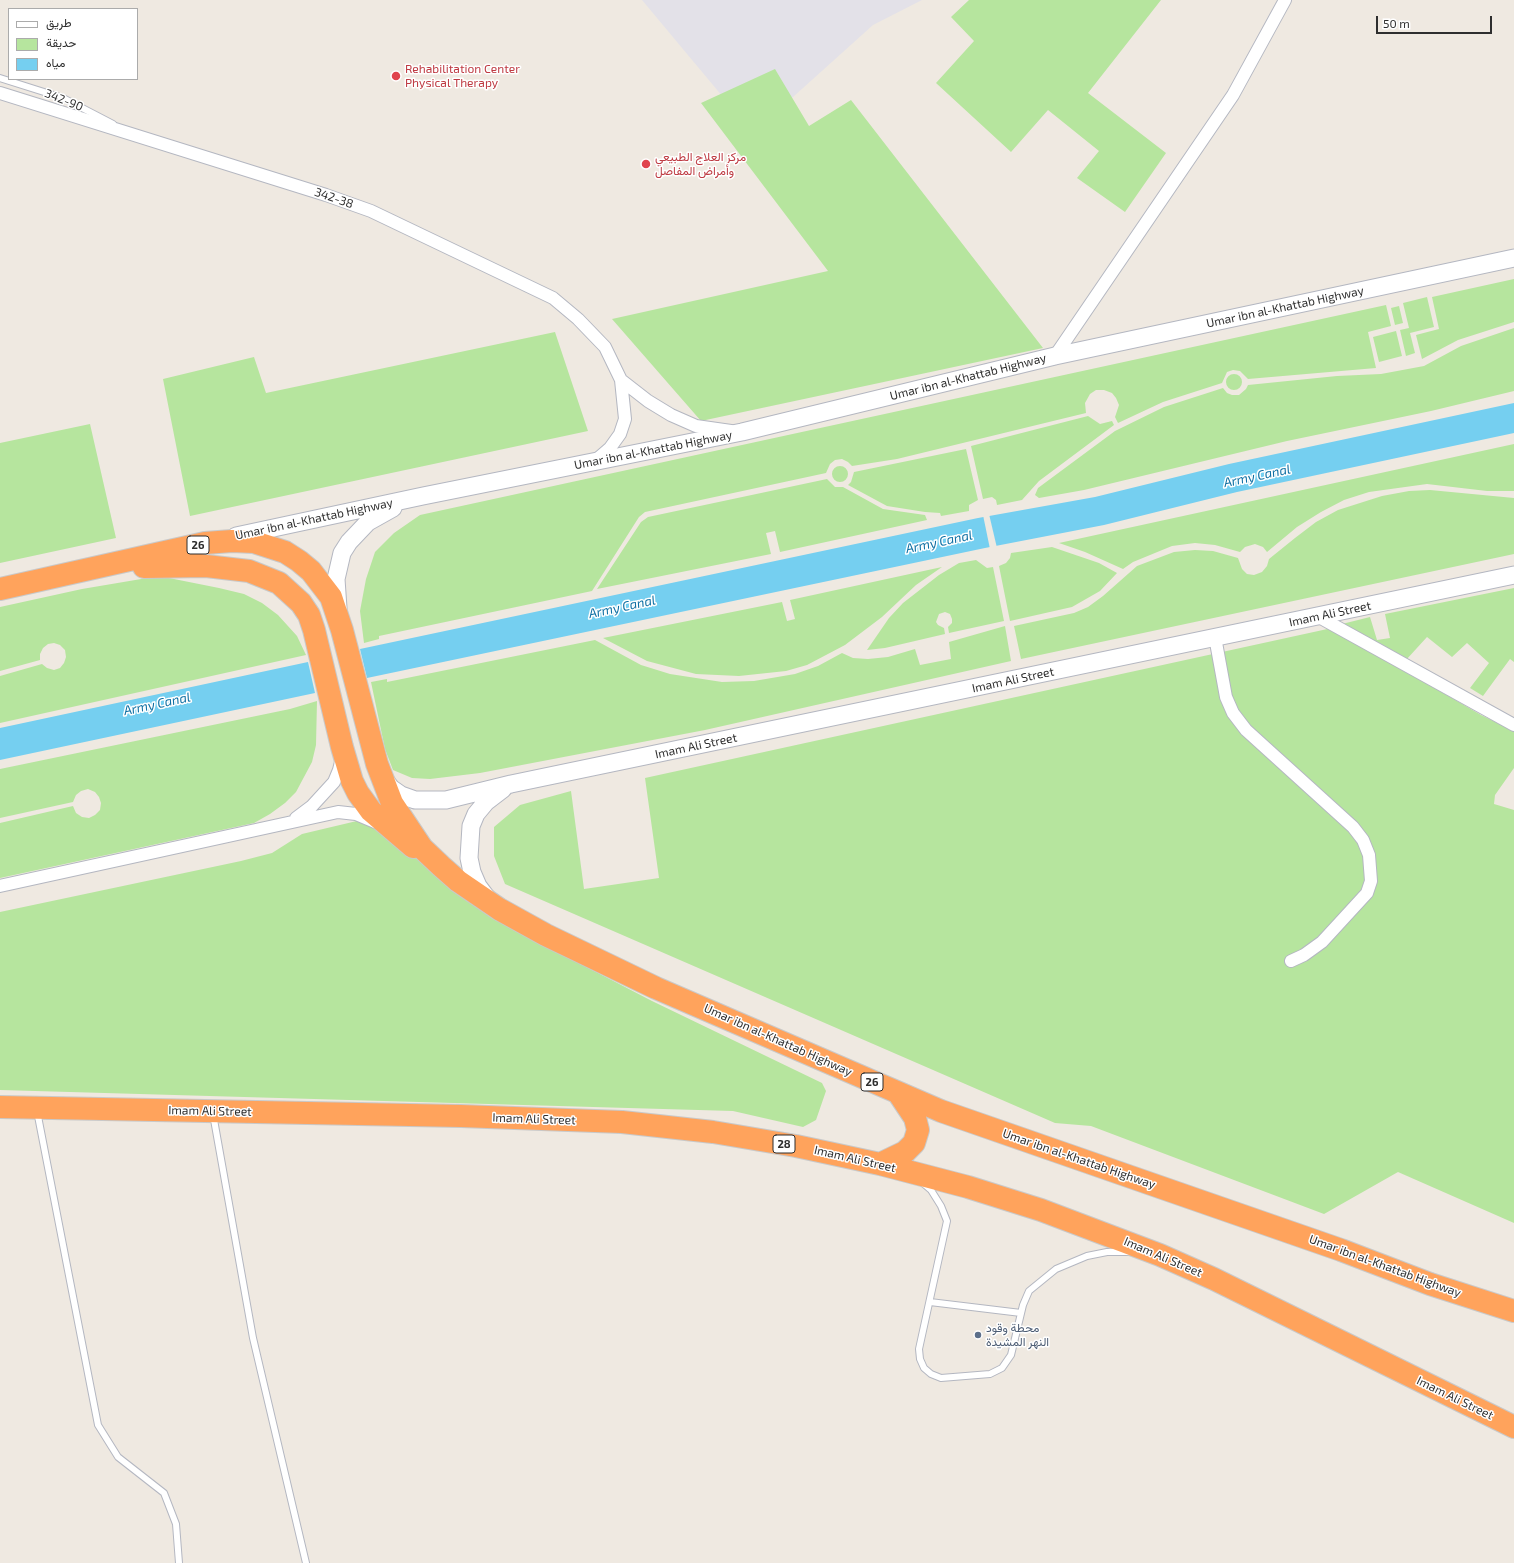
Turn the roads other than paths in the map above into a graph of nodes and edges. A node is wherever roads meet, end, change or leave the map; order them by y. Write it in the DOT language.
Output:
graph roads {
  1 [pos="1284,0"];
  2 [pos="0,78"];
  3 [pos="0,93"];
  4 [pos="125,132"];
  5 [pos="1514,258"];
  6 [pos="1055,356"];
  7 [pos="621,380"];
  8 [pos="742,432"];
  9 [pos="594,462"];
  10 [pos="423,496"];
  11 [pos="205,543"];
  12 [pos="1514,575"];
  13 [pos="52,578"];
  14 [pos="0,589"];
  15 [pos="1319,617"];
  16 [pos="344,636"];
  17 [pos="1215,637"];
  18 [pos="1514,726"];
  19 [pos="342,747"];
  20 [pos="376,762"];
  21 [pos="511,784"];
  22 [pos="284,823"];
  23 [pos="394,832"];
  24 [pos="458,881"];
  25 [pos="0,886"];
  26 [pos="499,909"];
  27 [pos="1290,961"];
  28 [pos="899,1094"];
  29 [pos="0,1107"];
  30 [pos="37,1108"];
  31 [pos="213,1111"];
  32 [pos="887,1166"];
  33 [pos="1160,1255"];
  34 [pos="930,1302"];
  35 [pos="1514,1311"];
  36 [pos="1021,1314"];
  37 [pos="1514,1427"];
  38 [pos="179,1563"];
  39 [pos="306,1563"];
  1 -- 6 [label="street"];
  2 -- 4 [label="lane, 342-90"];
  3 -- 4 [label="street, 342-38"];
  4 -- 7 [label="street, 342-38"];
  5 -- 6 [label="main road, Umar ibn al-Khattab Highway / 26"];
  6 -- 8 [label="main road, Umar ibn al-Khattab Highway / 26"];
  7 -- 8 [label="street"];
  7 -- 9 [label="street"];
  8 -- 9 [label="main road, Umar ibn al-Khattab Highway / 26"];
  9 -- 10 [label="main road, Umar ibn al-Khattab Highway / 26"];
  10 -- 11 [label="main road, Umar ibn al-Khattab Highway / 26"];
  10 -- 16 [label="main road, Umar ibn al-Khattab Highway / 26"];
  11 -- 13 [label="highway, Umar ibn al-Khattab Highway / 26"];
  11 -- 16 [label="highway, Umar ibn al-Khattab Highway / 26"];
  12 -- 15 [label="main road, Imam Ali Street"];
  13 -- 14 [label="highway, Umar ibn al-Khattab Highway / 26"];
  13 -- 19 [label="highway"];
  15 -- 17 [label="main road, Imam Ali Street"];
  15 -- 18 [label="street"];
  16 -- 20 [label="highway, Umar ibn al-Khattab Highway / 26"];
  17 -- 21 [label="main road, Imam Ali Street"];
  17 -- 27 [label="street"];
  19 -- 22 [label="street"];
  19 -- 23 [label="highway"];
  20 -- 21 [label="main road, Imam Ali Street"];
  20 -- 24 [label="highway, Umar ibn al-Khattab Highway / 26"];
  21 -- 26 [label="main road, Imam Ali Street"];
  22 -- 23 [label="street"];
  22 -- 25 [label="street"];
  23 -- 24 [label="highway"];
  24 -- 26 [label="highway, Umar ibn al-Khattab Highway / 26"];
  26 -- 28 [label="highway, Umar ibn al-Khattab Highway / 26"];
  28 -- 32 [label="highway"];
  28 -- 35 [label="highway, Umar ibn al-Khattab Highway / 26"];
  29 -- 30 [label="highway, Imam Ali Street / 28"];
  30 -- 31 [label="highway, Imam Ali Street / 28"];
  30 -- 38 [label="lane"];
  31 -- 32 [label="highway, Imam Ali Street / 28"];
  31 -- 39 [label="lane"];
  32 -- 33 [label="highway, Imam Ali Street / 28"];
  32 -- 34 [label="lane"];
  33 -- 36 [label="lane"];
  33 -- 37 [label="highway, Imam Ali Street / 28"];
  34 -- 36 [label="lane"];
  34 -- 36 [label="lane"];
}
